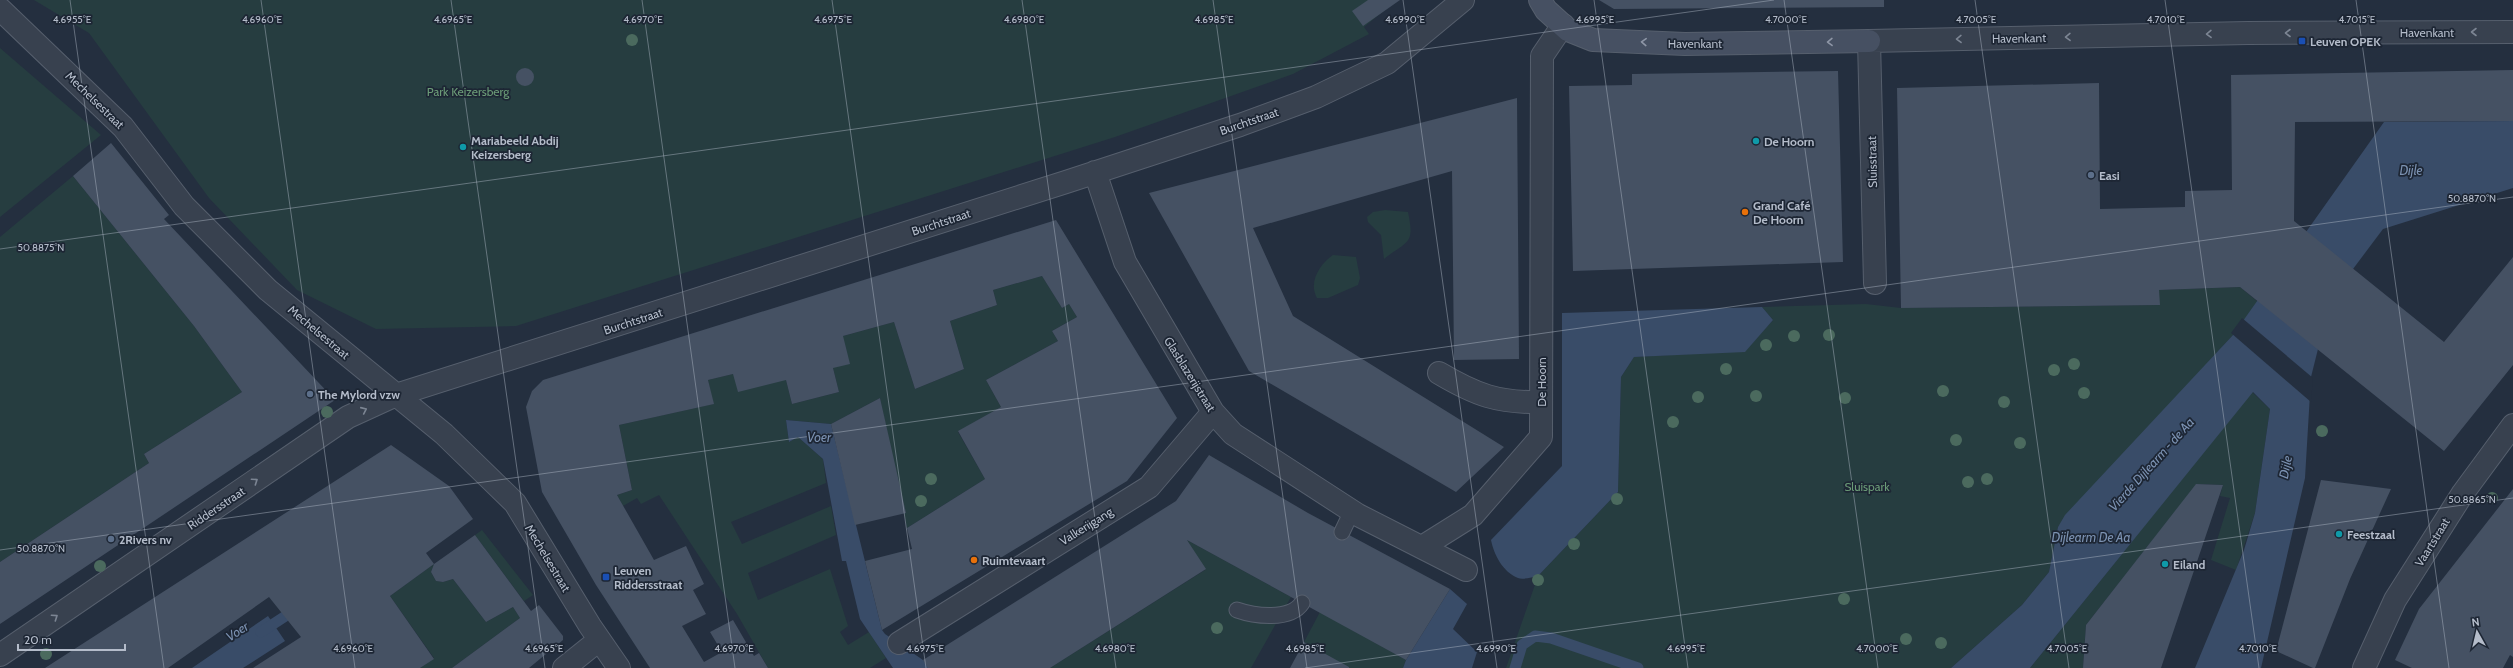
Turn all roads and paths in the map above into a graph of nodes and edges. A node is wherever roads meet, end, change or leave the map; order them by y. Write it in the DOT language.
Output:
graph roads {
  1 [pos="1463,0"];
  2 [pos="1540,0"];
  3 [pos="0,9"];
  4 [pos="1563,25"];
  5 [pos="2513,32"];
  6 [pos="1869,41"];
  7 [pos="1095,172"];
  8 [pos="1875,283"];
  9 [pos="1439,373"];
  10 [pos="396,395"];
  11 [pos="1541,402"];
  12 [pos="1213,412"];
  13 [pos="2513,425"];
  14 [pos="1352,511"];
  15 [pos="1342,532"];
  16 [pos="1422,547"];
  17 [pos="1466,570"];
  18 [pos="1302,603"];
  19 [pos="1237,610"];
  20 [pos="599,640"];
  21 [pos="899,643"];
  22 [pos="0,655"];
  23 [pos="564,668"];
  24 [pos="619,668"];
  25 [pos="2364,668"];
  1 -- 7 [label="street, Burchtstraat"];
  2 -- 4 [label="street, Havenkant"];
  3 -- 10 [label="street, Mechelsestraat"];
  6 -- 4 [label="street, Havenkant, one-way"];
  4 -- 11 [label="street, De Hoorn"];
  5 -- 6 [label="street, Havenkant, one-way"];
  6 -- 8 [label="street, Sluisstraat"];
  7 -- 10 [label="street, Burchtstraat"];
  7 -- 12 [label="street, Glasblazerijstraat"];
  9 -- 11 [label="street"];
  10 -- 20 [label="street, Mechelsestraat"];
  22 -- 10 [label="street, Riddersstraat, one-way"];
  11 -- 16 [label="street, De Hoorn"];
  12 -- 14 [label="street, Glasblazerijstraat"];
  12 -- 21 [label="street, Valkerijgang"];
  13 -- 25 [label="street, Vaartstraat"];
  14 -- 15 [label="lane"];
  14 -- 16 [label="street, Glasblazerijstraat"];
  16 -- 17 [label="street, Glasblazerijstraat"];
  18 -- 19 [label="lane"];
  20 -- 23 [label="street"];
  20 -- 24 [label="street, Mechelsestraat"];
}
